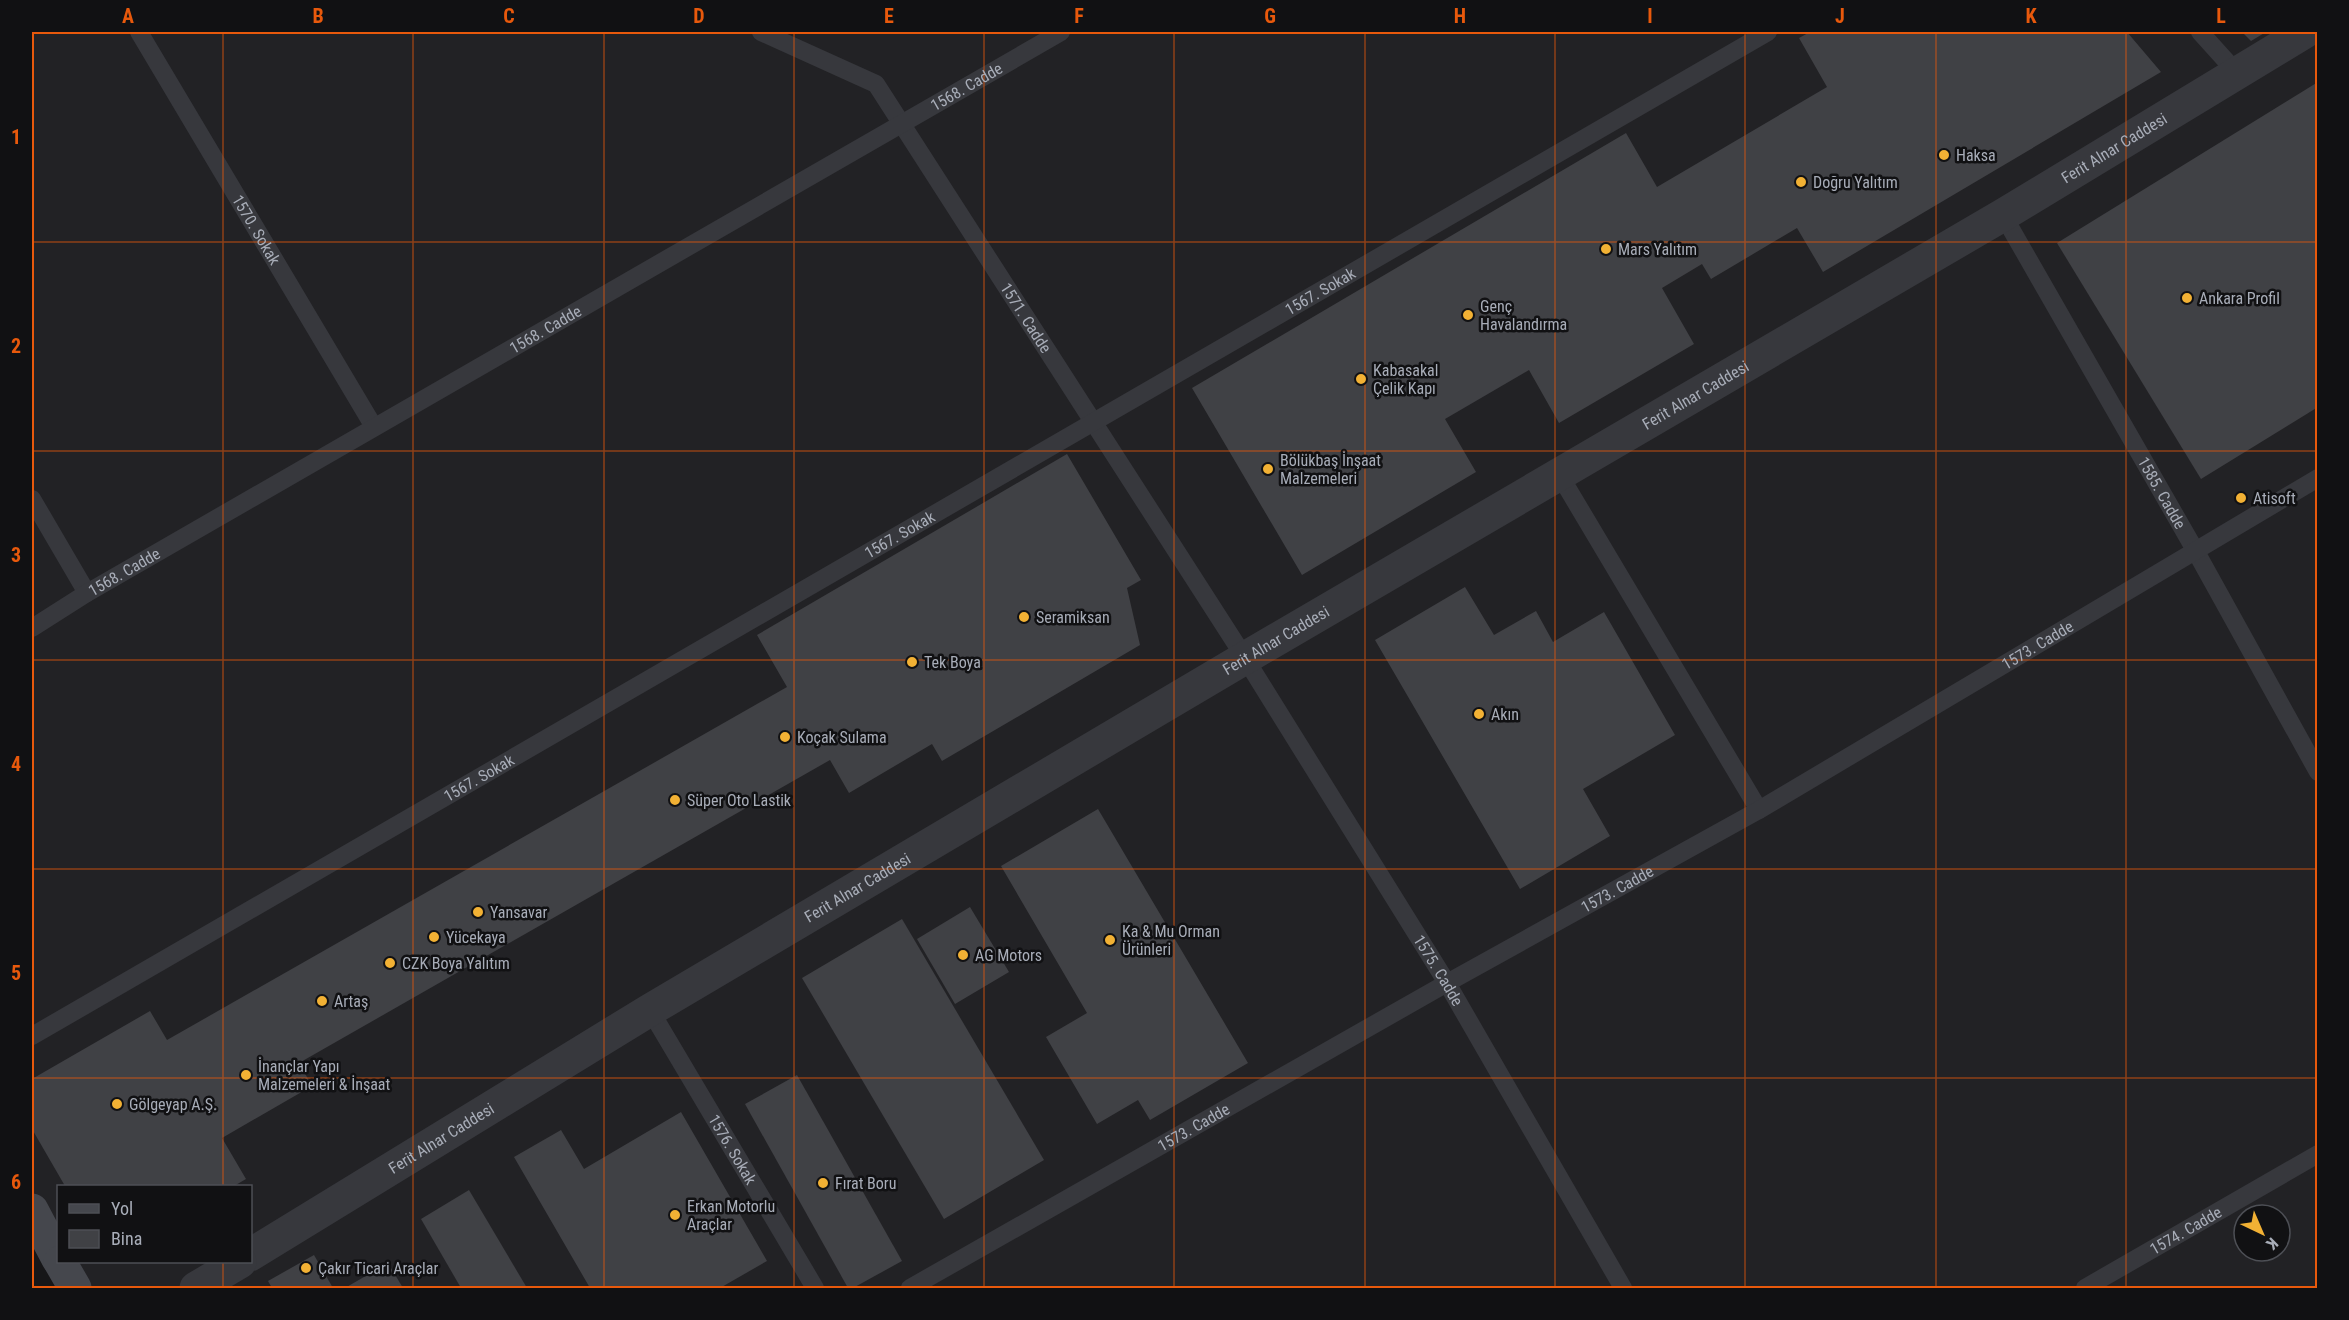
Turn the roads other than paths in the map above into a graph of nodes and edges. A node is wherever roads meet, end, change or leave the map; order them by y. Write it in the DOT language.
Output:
graph roads {
  1 [pos="140,32"];
  2 [pos="761,32"];
  3 [pos="1061,32"];
  4 [pos="1768,32"];
  5 [pos="2200,32"];
  6 [pos="2305,32"];
  7 [pos="2237,73"];
  8 [pos="902,123"];
  9 [pos="2003,215"];
  10 [pos="1093,422"];
  11 [pos="374,427"];
  12 [pos="1559,474"];
  13 [pos="2318,478"];
  14 [pos="32,499"];
  15 [pos="2195,550"];
  16 [pos="87,593"];
  17 [pos="32,628"];
  18 [pos="1245,658"];
  19 [pos="2318,772"];
  20 [pos="1759,810"];
  21 [pos="1447,983"];
  22 [pos="650,1010"];
  23 [pos="32,1036"];
  24 [pos="2318,1154"];
  25 [pos="32,1210"];
  26 [pos="252,1254"];
  27 [pos="57,1256"];
  28 [pos="61,1263"];
  29 [pos="238,1263"];
  30 [pos="75,1288"];
  31 [pos="196,1288"];
  32 [pos="815,1288"];
  33 [pos="910,1288"];
  34 [pos="1623,1288"];
  35 [pos="2085,1288"];
  1 -- 11 [label="lane, 1570. Sokak"];
  2 -- 8 [label="lane, 1571. Cadde"];
  3 -- 8 [label="lane, 1568. Cadde"];
  4 -- 10 [label="lane, 1567. Sokak"];
  5 -- 7 [label="lane"];
  6 -- 7 [label="street, Ferit Alnar Caddesi"];
  7 -- 9 [label="street, Ferit Alnar Caddesi"];
  8 -- 10 [label="lane, 1571. Cadde"];
  8 -- 11 [label="lane, 1568. Cadde"];
  9 -- 12 [label="street, Ferit Alnar Caddesi"];
  9 -- 15 [label="lane, 1585. Cadde"];
  10 -- 18 [label="lane, 1571. Cadde"];
  10 -- 23 [label="lane, 1567. Sokak"];
  11 -- 16 [label="lane, 1568. Cadde"];
  12 -- 18 [label="street, Ferit Alnar Caddesi"];
  12 -- 20 [label="lane"];
  13 -- 15 [label="lane, 1573. Cadde"];
  14 -- 16 [label="lane"];
  15 -- 19 [label="lane, 1585. Cadde"];
  15 -- 20 [label="lane, 1573. Cadde"];
  16 -- 17 [label="lane, 1568. Cadde"];
  18 -- 21 [label="lane, 1575. Cadde"];
  18 -- 22 [label="street, Ferit Alnar Caddesi"];
  20 -- 21 [label="lane, 1573. Cadde"];
  21 -- 33 [label="lane, 1573. Cadde"];
  21 -- 34 [label="lane, 1575. Cadde"];
  22 -- 26 [label="street, Ferit Alnar Caddesi"];
  22 -- 32 [label="lane, 1576. Sokak"];
  24 -- 35 [label="lane, 1574. Cadde"];
  25 -- 27 [label="main road"];
  28 -- 30 [label="main road"];
  29 -- 31 [label="street"];
}
